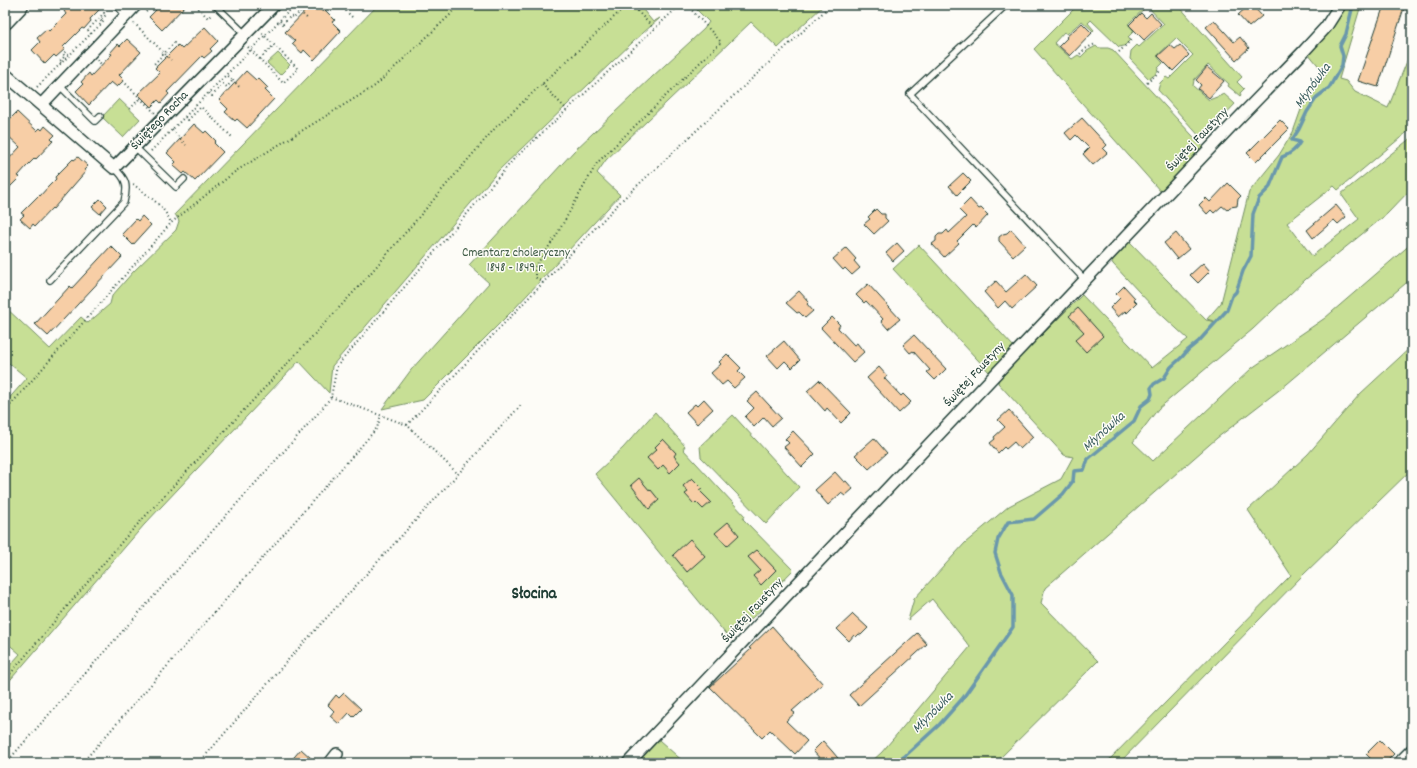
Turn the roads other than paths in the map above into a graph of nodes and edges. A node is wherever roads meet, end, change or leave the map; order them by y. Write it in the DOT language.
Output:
graph roads {
  1 [pos="116,5"];
  2 [pos="136,5"];
  3 [pos="215,5"];
  4 [pos="274,5"];
  5 [pos="1006,5"];
  6 [pos="1340,5"];
  7 [pos="126,15"];
  8 [pos="242,36"];
  9 [pos="5,74"];
  10 [pos="60,85"];
  11 [pos="41,105"];
  12 [pos="100,116"];
  13 [pos="137,145"];
  14 [pos="114,168"];
  15 [pos="184,179"];
  16 [pos="50,280"];
  17 [pos="1085,280"];
  18 [pos="1412,750"];
  19 [pos="628,763"];
  20 [pos="1399,763"];
  1 -- 7 [label="lane"];
  2 -- 7 [label="street"];
  3 -- 8 [label="lane"];
  4 -- 8 [label="street, Świętego Rocha"];
  5 -- 17 [label="lane"];
  6 -- 17 [label="street, Świętej Faustyny"];
  7 -- 10 [label="street"];
  8 -- 13 [label="street, Świętego Rocha"];
  9 -- 11 [label="street"];
  10 -- 11 [label="street"];
  10 -- 12 [label="lane"];
  11 -- 14 [label="street"];
  13 -- 14 [label="street, Świętego Rocha"];
  13 -- 15 [label="lane"];
  14 -- 16 [label="lane"];
  17 -- 19 [label="street, Świętej Faustyny"];
  18 -- 20 [label="street"];
}
